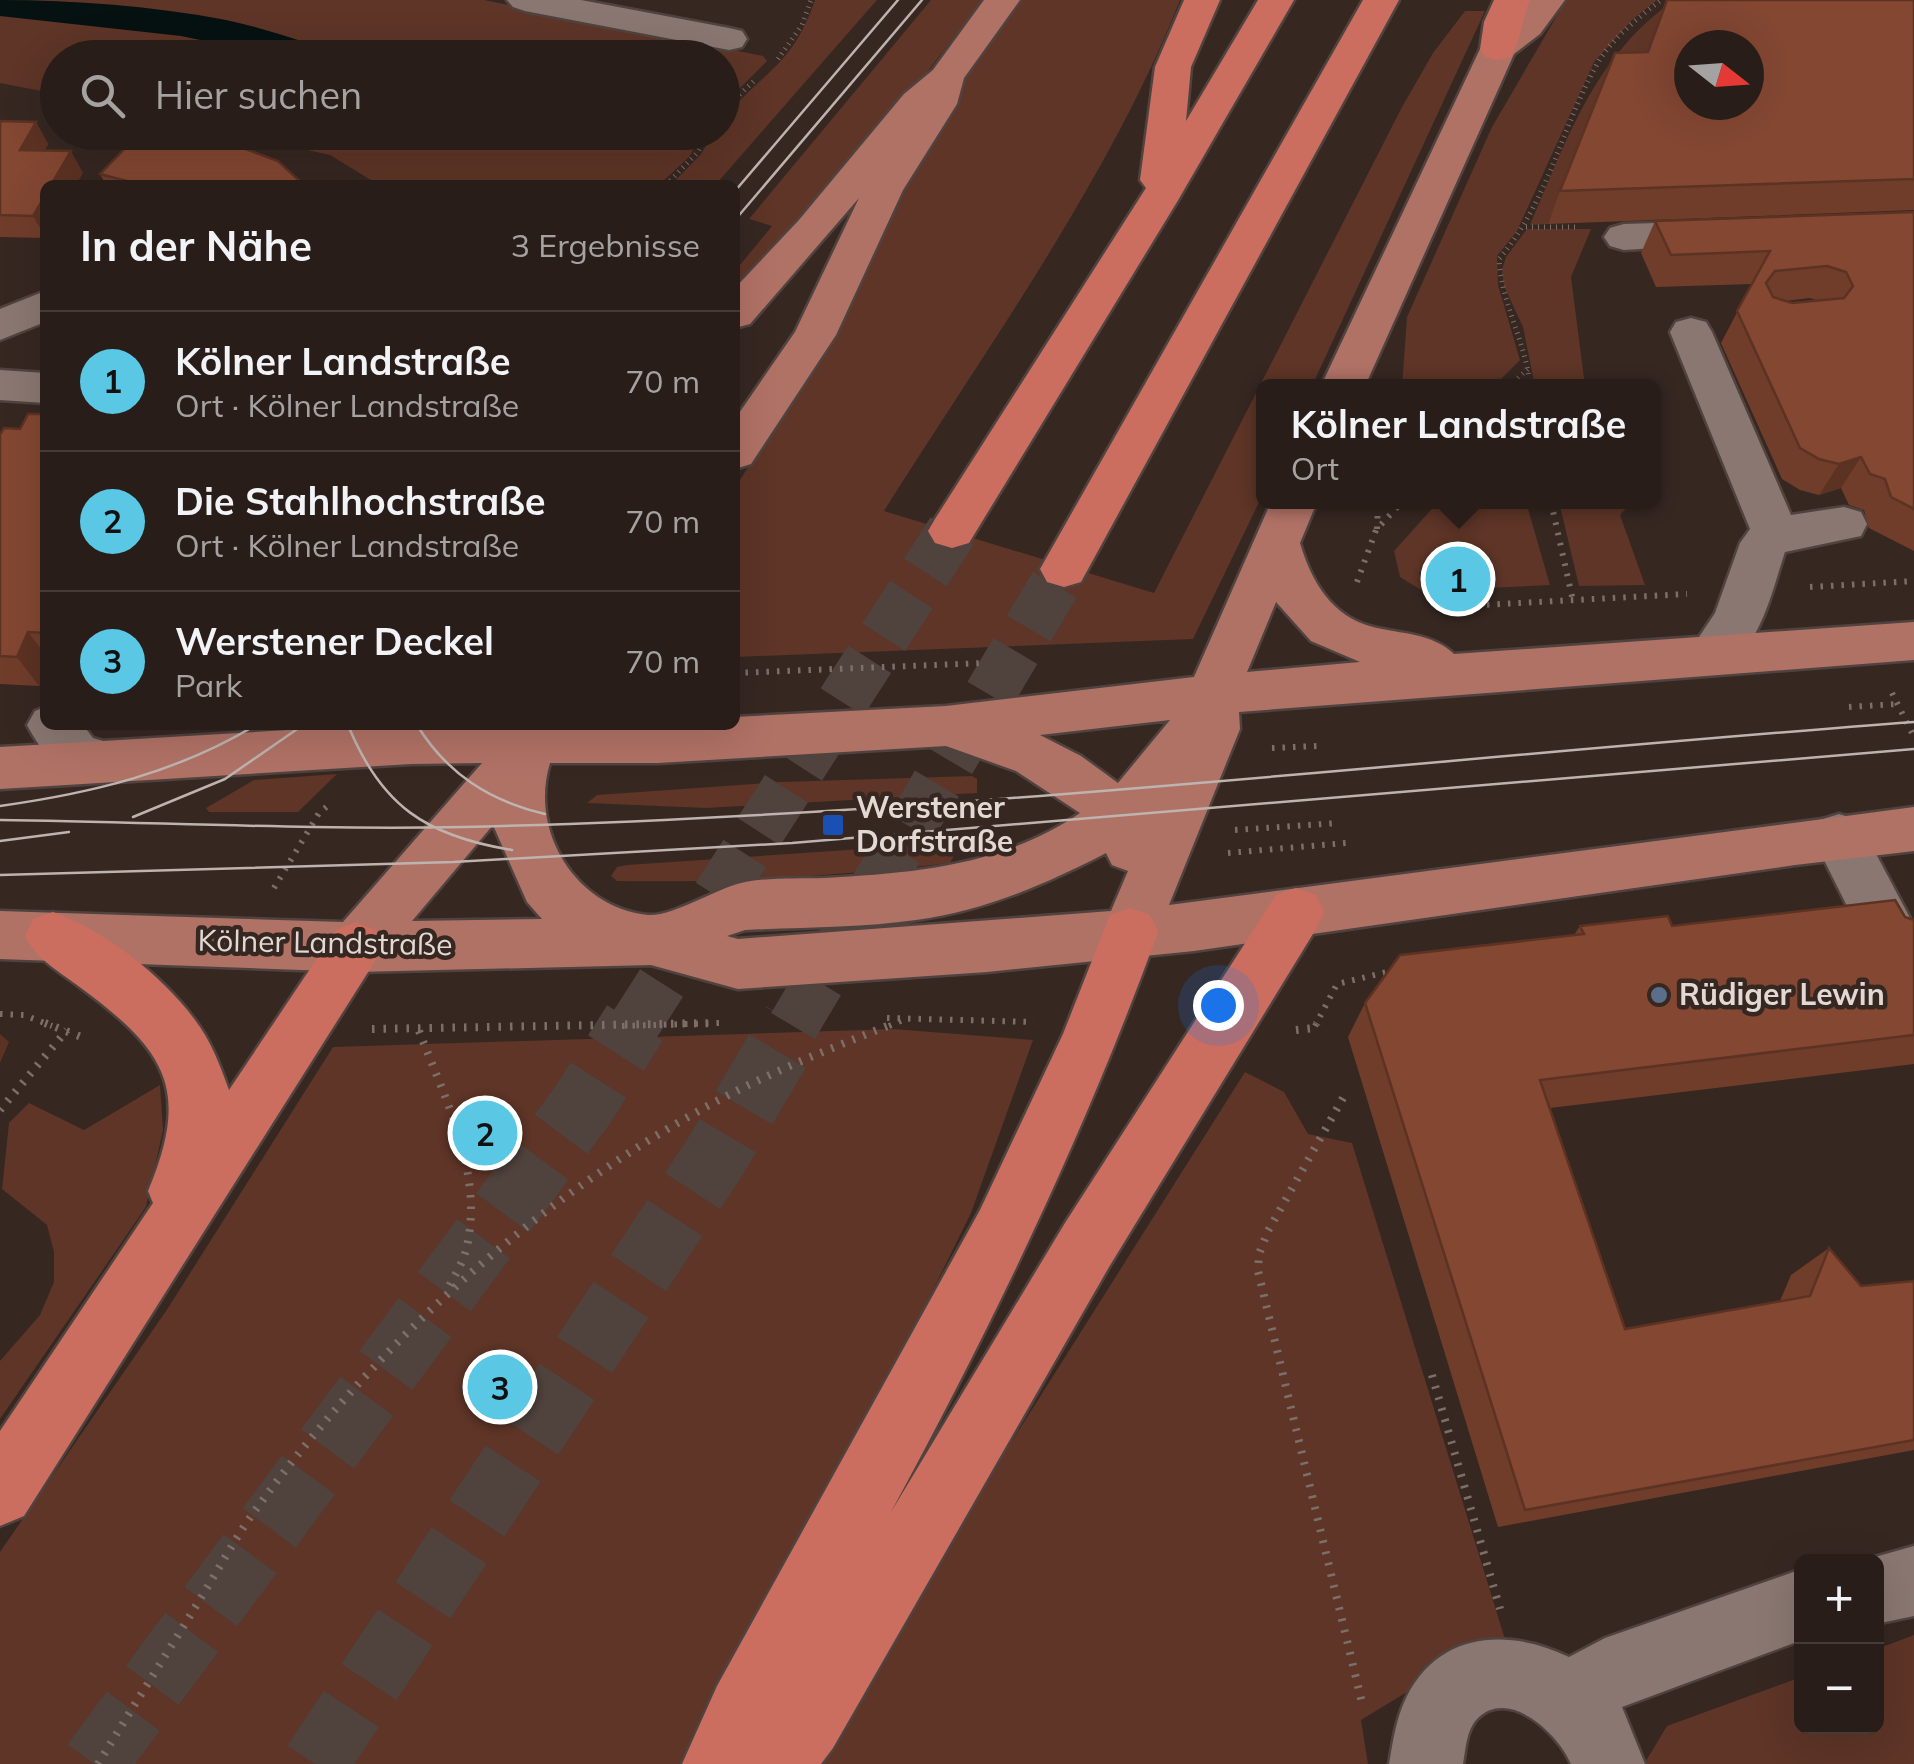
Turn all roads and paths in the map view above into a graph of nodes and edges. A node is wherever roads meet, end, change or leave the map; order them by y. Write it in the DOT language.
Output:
graph roads {
  1 [pos="525,0"];
  2 [pos="812,0"];
  3 [pos="1002,0"];
  4 [pos="1202,0"];
  5 [pos="1276,0"];
  6 [pos="1512,0"];
  7 [pos="1546,0"];
  8 [pos="1661,0"];
  9 [pos="1387,4"];
  10 [pos="729,39"];
  11 [pos="1498,49"];
  12 [pos="784,50"];
  13 [pos="946,78"];
  14 [pos="699,150"];
  15 [pos="671,180"];
  16 [pos="1157,202"];
  17 [pos="1759,232"];
  18 [pos="1624,237"];
  19 [pos="40,307"];
  20 [pos="740,309"];
  21 [pos="0,326"];
  22 [pos="1690,332"];
  23 [pos="1530,367"];
  24 [pos="1346,379"];
  25 [pos="1517,379"];
  26 [pos="1530,379"];
  27 [pos="0,385"];
  28 [pos="40,388"];
  29 [pos="740,446"];
  30 [pos="1378,509"];
  31 [pos="1396,509"];
  32 [pos="1552,509"];
  33 [pos="1286,523"];
  34 [pos="1844,524"];
  35 [pos="1376,530"];
  36 [pos="952,531"];
  37 [pos="1776,534"];
  38 [pos="1064,570"];
  39 [pos="1914,581"];
  40 [pos="1749,590"];
  41 [pos="1356,594"];
  42 [pos="1572,601"];
  43 [pos="1430,607"];
  44 [pos="1914,641"];
  45 [pos="1714,652"];
  46 [pos="998,662"];
  47 [pos="740,673"];
  48 [pos="1445,674"];
  49 [pos="1212,695"];
  50 [pos="1897,704"];
  51 [pos="1849,707"];
  52 [pos="946,726"];
  53 [pos="57,730"];
  54 [pos="317,730"];
  55 [pos="537,734"];
  56 [pos="1317,746"];
  57 [pos="1266,748"];
  58 [pos="266,754"];
  59 [pos="108,763"];
  60 [pos="0,768"];
  61 [pos="319,813"];
  62 [pos="1118,816"];
  63 [pos="1338,823"];
  64 [pos="1914,829"];
  65 [pos="1234,830"];
  66 [pos="1839,836"];
  67 [pos="1362,841"];
  68 [pos="1224,853"];
  69 [pos="279,880"];
  70 [pos="1296,912"];
  71 [pos="1130,932"];
  72 [pos="1889,934"];
  73 [pos="26,936"];
  74 [pos="650,942"];
  75 [pos="356,946"];
  76 [pos="1412,968"];
  77 [pos="0,1014"];
  78 [pos="911,1017"];
  79 [pos="872,1018"];
  80 [pos="734,1022"];
  81 [pos="1098,1025"];
  82 [pos="364,1028"];
  83 [pos="1314,1028"];
  84 [pos="419,1031"];
  85 [pos="1343,1098"];
  86 [pos="0,1110"];
  87 [pos="149,1268"];
  88 [pos="443,1298"];
  89 [pos="1432,1374"];
  90 [pos="0,1492"];
  91 [pos="1914,1581"];
  92 [pos="1884,1587"];
  93 [pos="1794,1607"];
  94 [pos="1545,1688"];
  95 [pos="1366,1721"];
  96 [pos="98,1764"];
  97 [pos="719,1764"];
  98 [pos="775,1764"];
  99 [pos="1426,1764"];
  100 [pos="1608,1764"];
  1 -- 10 [label="street"];
  2 -- 12 [label="path"];
  3 -- 13 [label="main road"];
  4 -- 16 [label="highway"];
  5 -- 16 [label="highway"];
  6 -- 11 [label="highway"];
  7 -- 11 [label="main road"];
  8 -- 23 [label="path"];
  9 -- 38 [label="highway"];
  11 -- 24 [label="main road"];
  13 -- 20 [label="main road"];
  13 -- 29 [label="main road"];
  14 -- 15 [label="path"];
  16 -- 36 [label="highway"];
  17 -- 18 [label="street"];
  19 -- 21 [label="street"];
  22 -- 37 [label="street"];
  23 -- 25 [label="path"];
  23 -- 26 [label="path"];
  27 -- 28 [label="street"];
  30 -- 35 [label="path"];
  31 -- 35 [label="path"];
  32 -- 42 [label="path"];
  33 -- 48 [label="main road"];
  33 -- 49 [label="main road"];
  34 -- 37 [label="street"];
  35 -- 41 [label="path"];
  37 -- 40 [label="street"];
  39 -- 40 [label="path"];
  40 -- 42 [label="path"];
  40 -- 45 [label="street"];
  42 -- 43 [label="path"];
  44 -- 45 [label="main road"];
  45 -- 48 [label="main road"];
  46 -- 47 [label="path"];
  48 -- 49 [label="main road"];
  49 -- 52 [label="main road"];
  49 -- 62 [label="main road, Kölner Landstraße"];
  49 -- 71 [label="main road"];
  50 -- 51 [label="path"];
  52 -- 55 [label="main road"];
  52 -- 62 [label="main road"];
  53 -- 59 [label="street"];
  54 -- 58 [label="main road"];
  55 -- 58 [label="main road"];
  55 -- 74 [label="main road, Kölner Landstraße"];
  55 -- 75 [label="main road"];
  56 -- 57 [label="path"];
  58 -- 59 [label="main road"];
  59 -- 60 [label="main road"];
  61 -- 69 [label="path"];
  62 -- 71 [label="main road"];
  62 -- 74 [label="main road, Kölner Landstraße"];
  63 -- 65 [label="path"];
  64 -- 66 [label="main road, Kölner Landstraße"];
  66 -- 70 [label="main road, Kölner Landstraße"];
  66 -- 72 [label="street"];
  67 -- 68 [label="path"];
  70 -- 71 [label="main road, Kölner Landstraße"];
  70 -- 98 [label="highway"];
  71 -- 74 [label="main road, Kölner Landstraße"];
  71 -- 81 [label="highway"];
  73 -- 75 [label="main road, Kölner Landstraße"];
  73 -- 87 [label="highway"];
  74 -- 75 [label="main road, Kölner Landstraße"];
  75 -- 87 [label="highway"];
  76 -- 83 [label="path"];
  77 -- 86 [label="path"];
  78 -- 79 [label="path"];
  78 -- 81 [label="path"];
  78 -- 88 [label="path"];
  80 -- 84 [label="path"];
  81 -- 97 [label="highway"];
  82 -- 84 [label="path"];
  84 -- 88 [label="path"];
  85 -- 95 [label="path"];
  87 -- 90 [label="highway"];
  88 -- 96 [label="path"];
  89 -- 94 [label="path"];
  91 -- 92 [label="street"];
  93 -- 94 [label="street"];
  94 -- 99 [label="street"];
  94 -- 100 [label="street"];
}
